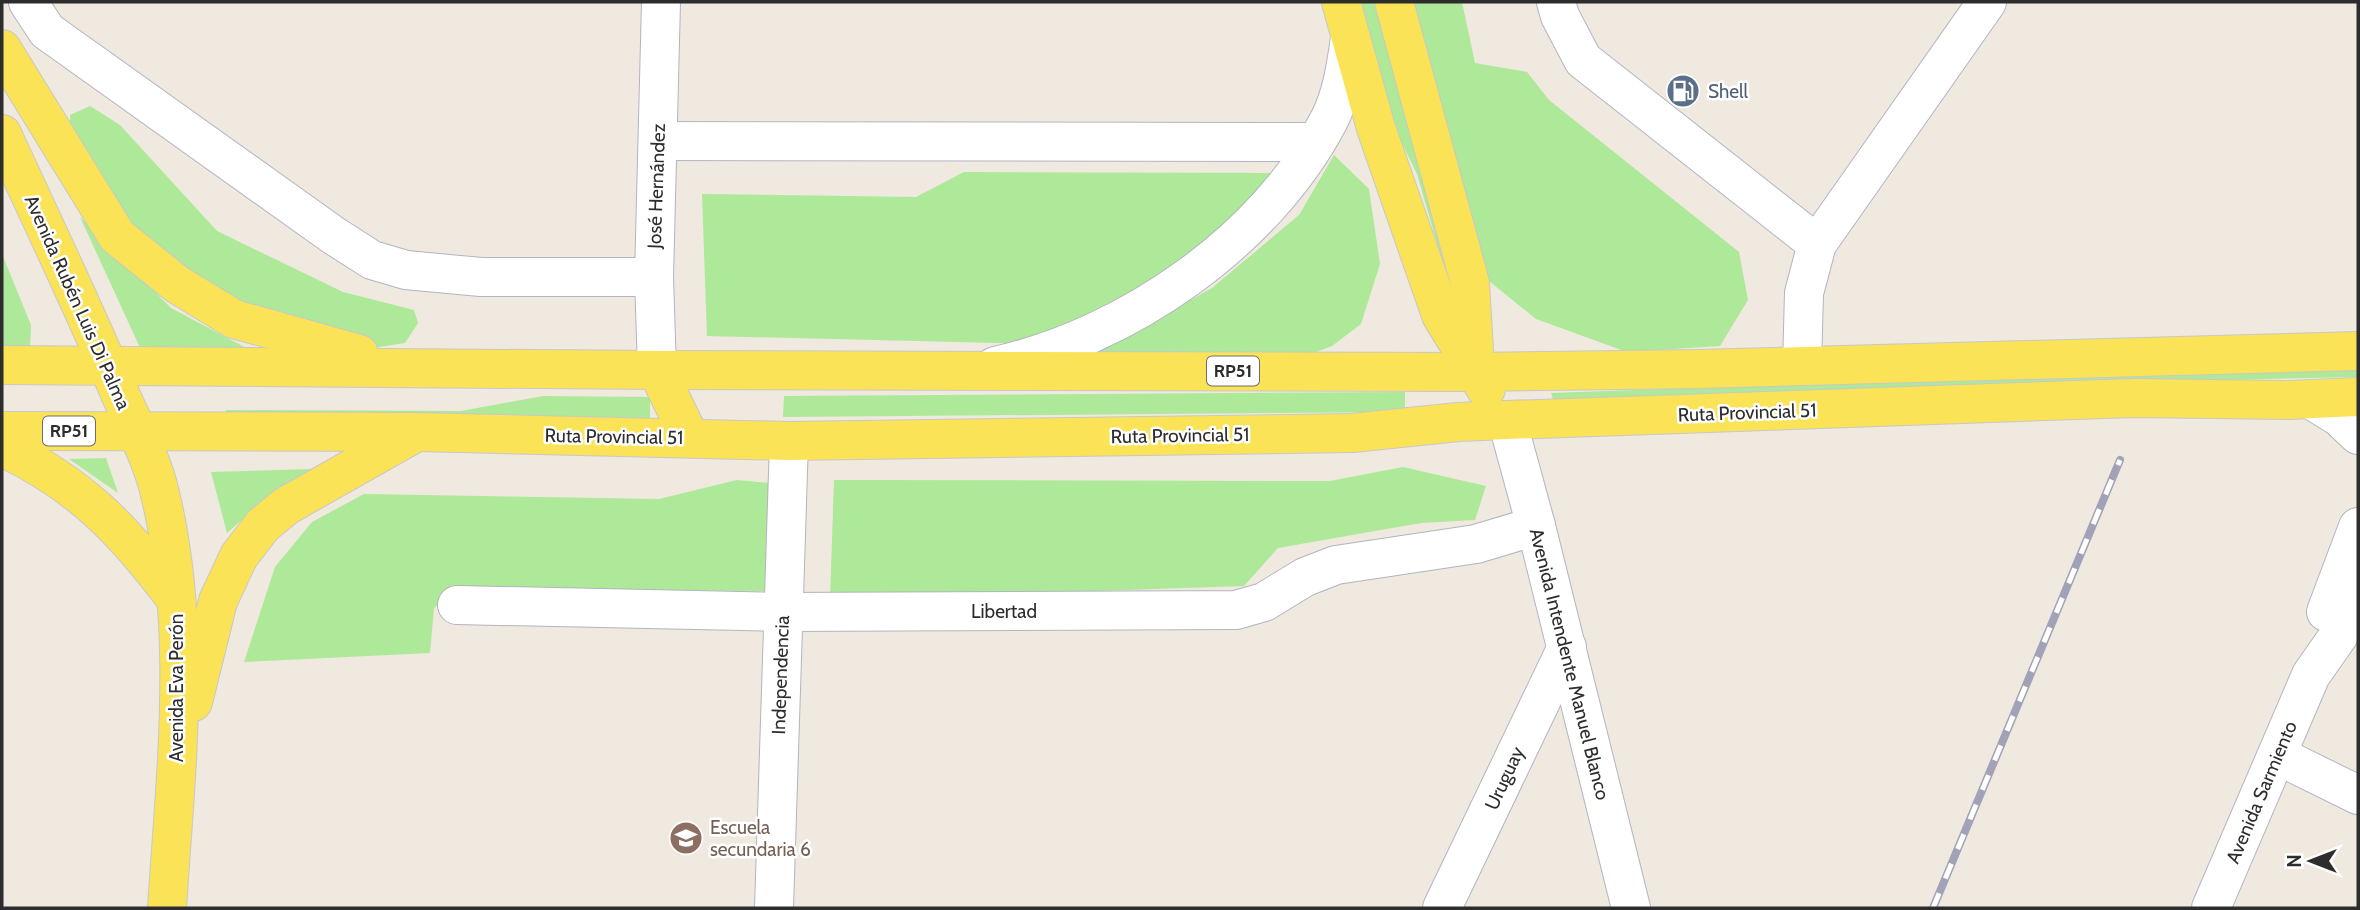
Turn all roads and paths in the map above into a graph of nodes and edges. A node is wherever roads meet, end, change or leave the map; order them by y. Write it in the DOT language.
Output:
graph roads {
  1 [pos="661,2"];
  2 [pos="1340,2"];
  3 [pos="1394,2"];
  4 [pos="1556,2"];
  5 [pos="1987,2"];
  6 [pos="38,17"];
  7 [pos="1350,38"];
  8 [pos="2,49"];
  9 [pos="2,134"];
  10 [pos="658,141"];
  11 [pos="1316,142"];
  12 [pos="1817,244"];
  13 [pos="654,277"];
  14 [pos="2358,351"];
  15 [pos="2,365"];
  16 [pos="108,366"];
  17 [pos="1802,366"];
  18 [pos="408,368"];
  19 [pos="657,370"];
  20 [pos="970,371"];
  21 [pos="1475,372"];
  22 [pos="2358,397"];
  23 [pos="2310,399"];
  24 [pos="1507,420"];
  25 [pos="2,431"];
  26 [pos="136,431"];
  27 [pos="416,432"];
  28 [pos="2358,435"];
  29 [pos="690,438"];
  30 [pos="789,442"];
  31 [pos="2,447"];
  32 [pos="1536,526"];
  33 [pos="2358,527"];
  34 [pos="2358,587"];
  35 [pos="176,599"];
  36 [pos="457,605"];
  37 [pos="782,612"];
  38 [pos="1567,647"];
  39 [pos="2311,675"];
  40 [pos="2277,755"];
  41 [pos="176,772"];
  42 [pos="2358,794"];
  43 [pos="167,908"];
  44 [pos="774,908"];
  45 [pos="1442,908"];
  46 [pos="1631,908"];
  47 [pos="2211,908"];
  1 -- 10 [label="street, José Hernández"];
  2 -- 7 [label="main road"];
  3 -- 21 [label="main road"];
  4 -- 12 [label="street"];
  5 -- 12 [label="street"];
  6 -- 13 [label="street"];
  7 -- 11 [label="street"];
  7 -- 21 [label="main road"];
  8 -- 18 [label="main road"];
  9 -- 16 [label="main road, Avenida Rubén Luis Di Palma"];
  10 -- 11 [label="street"];
  10 -- 13 [label="street, José Hernández"];
  11 -- 20 [label="street"];
  12 -- 17 [label="street"];
  13 -- 19 [label="street, José Hernández"];
  14 -- 17 [label="main road, RP51"];
  15 -- 16 [label="main road, RP51"];
  16 -- 18 [label="main road, RP51"];
  16 -- 26 [label="main road, Avenida Rubén Luis Di Palma"];
  17 -- 21 [label="main road, RP51"];
  18 -- 19 [label="main road, RP51"];
  19 -- 20 [label="main road, RP51"];
  19 -- 29 [label="main road"];
  20 -- 21 [label="main road, RP51"];
  21 -- 24 [label="main road"];
  22 -- 23 [label="main road, Ruta Provincial 51 / RP51"];
  23 -- 24 [label="main road, Ruta Provincial 51 / RP51"];
  23 -- 28 [label="street"];
  24 -- 30 [label="main road, Ruta Provincial 51 / RP51"];
  24 -- 32 [label="street, Avenida Intendente Manuel Blanco"];
  25 -- 26 [label="main road, Ruta Provincial 51 / RP51"];
  26 -- 27 [label="main road, Ruta Provincial 51 / RP51"];
  26 -- 35 [label="main road, Avenida Eva Perón"];
  27 -- 29 [label="main road, Ruta Provincial 51 / RP51"];
  27 -- 41 [label="main road"];
  29 -- 30 [label="main road, Ruta Provincial 51 / RP51"];
  30 -- 37 [label="street, Independencia"];
  31 -- 35 [label="main road"];
  32 -- 37 [label="street, Libertad"];
  32 -- 38 [label="street, Avenida Intendente Manuel Blanco"];
  33 -- 39 [label="street"];
  34 -- 39 [label="street"];
  35 -- 41 [label="main road, Avenida Eva Perón"];
  36 -- 37 [label="street, Libertad"];
  37 -- 44 [label="street, Independencia"];
  38 -- 45 [label="street, Uruguay"];
  38 -- 46 [label="street, Avenida Intendente Manuel Blanco"];
  39 -- 40 [label="street, Avenida Sarmiento"];
  40 -- 42 [label="street"];
  40 -- 47 [label="street, Avenida Sarmiento"];
  41 -- 43 [label="main road, Avenida Eva Perón"];
}
